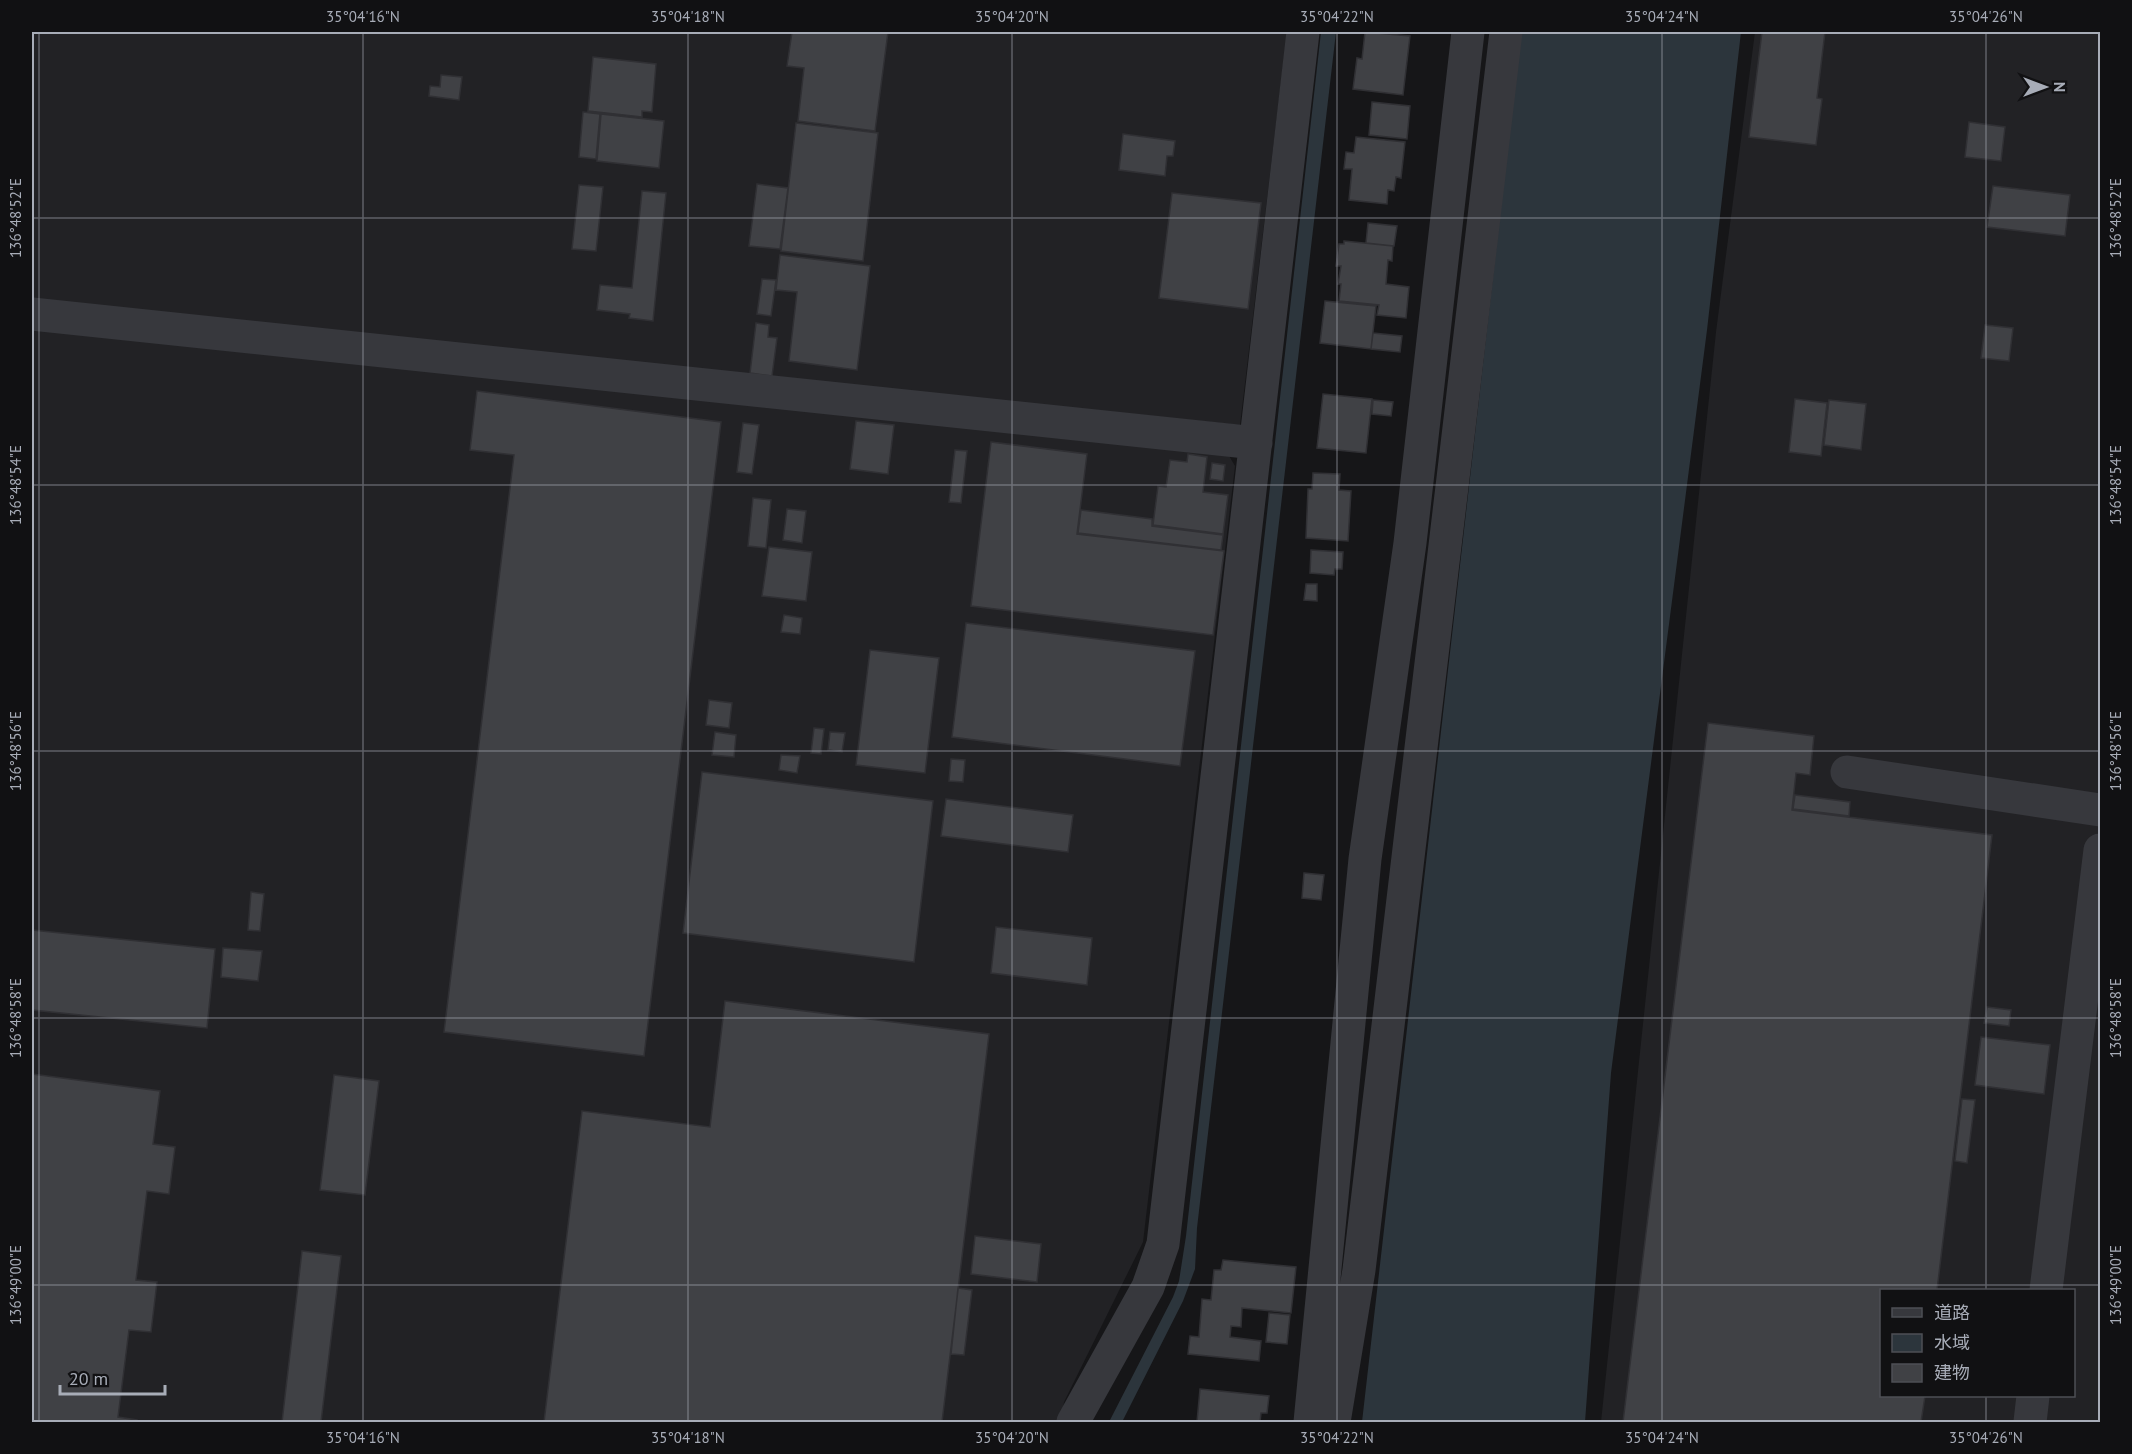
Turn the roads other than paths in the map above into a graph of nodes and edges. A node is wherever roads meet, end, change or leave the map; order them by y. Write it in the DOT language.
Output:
graph roads {
  1 [pos="1303,32"];
  2 [pos="1468,32"];
  3 [pos="1506,32"];
  4 [pos="32,314"];
  5 [pos="1256,443"];
  6 [pos="1846,772"];
  7 [pos="2100,810"];
  8 [pos="2100,850"];
  9 [pos="2046,1289"];
  10 [pos="2033,1397"];
  11 [pos="1073,1422"];
  12 [pos="1310,1422"];
  13 [pos="1335,1422"];
  14 [pos="2030,1422"];
  1 -- 5 [label="street"];
  2 -- 12 [label="street"];
  3 -- 13 [label="street"];
  4 -- 5 [label="street"];
  5 -- 11 [label="street"];
  6 -- 7 [label="street"];
  8 -- 9 [label="street"];
  10 -- 14 [label="street"];
}
